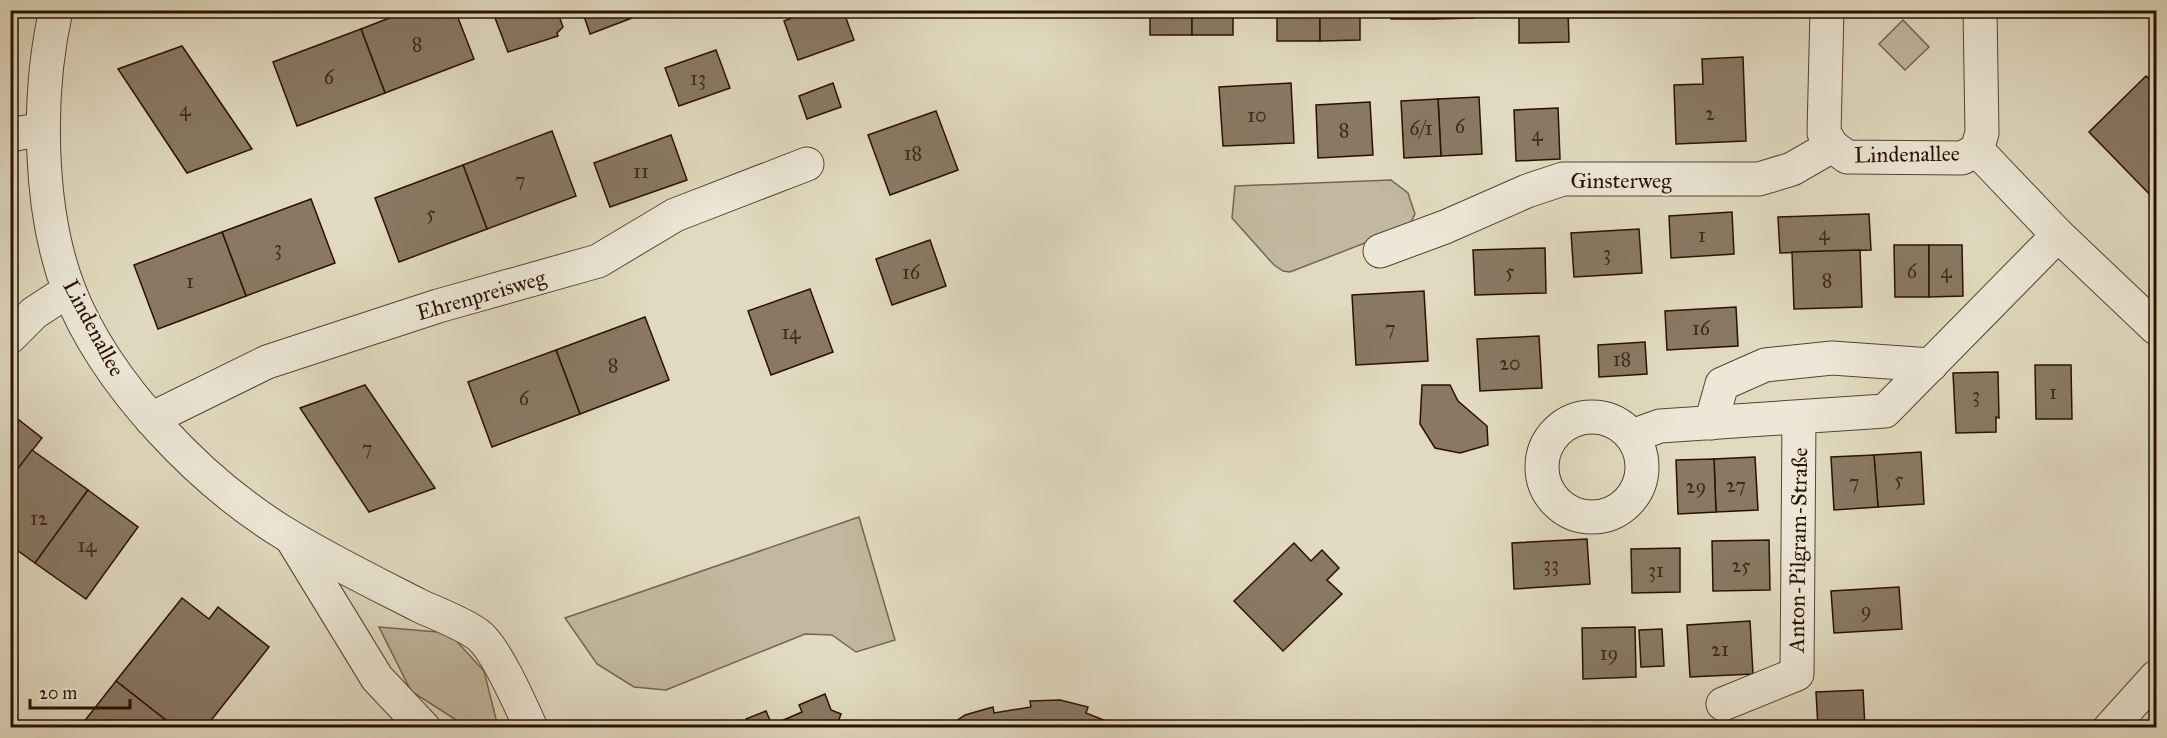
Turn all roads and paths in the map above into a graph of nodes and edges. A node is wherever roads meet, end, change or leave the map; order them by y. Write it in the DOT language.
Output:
graph roads {
  1 [pos="56,10"];
  2 [pos="1827,10"];
  3 [pos="1980,10"];
  4 [pos="43,129"];
  5 [pos="10,135"];
  6 [pos="1832,146"];
  7 [pos="1977,150"];
  8 [pos="807,164"];
  9 [pos="2058,236"];
  10 [pos="1380,250"];
  11 [pos="69,290"];
  12 [pos="2157,328"];
  13 [pos="10,337"];
  14 [pos="1931,365"];
  15 [pos="1799,418"];
  16 [pos="151,419"];
  17 [pos="1711,423"];
  18 [pos="1632,436"];
  19 [pos="291,538"];
  20 [pos="2157,677"];
  21 [pos="1723,704"];
  22 [pos="424,728"];
  23 [pos="531,728"];
  24 [pos="2110,728"];
  1 -- 4 [label="street, Lindenallee"];
  2 -- 6 [label="street, Lindenallee"];
  3 -- 7 [label="street"];
  4 -- 5 [label="street"];
  4 -- 11 [label="street, Lindenallee"];
  6 -- 7 [label="street, Lindenallee"];
  6 -- 10 [label="street, Ginsterweg"];
  7 -- 9 [label="street, Lindenallee"];
  8 -- 16 [label="street, Ehrenpreisweg"];
  9 -- 12 [label="street, Lindenallee"];
  9 -- 14 [label="street, Anton-Pilgram-Straße"];
  11 -- 13 [label="street"];
  11 -- 16 [label="street, Lindenallee"];
  14 -- 15 [label="street, Anton-Pilgram-Straße"];
  14 -- 17 [label="street"];
  15 -- 17 [label="street, Anton-Pilgram-Straße"];
  15 -- 21 [label="street, Anton-Pilgram-Straße"];
  16 -- 19 [label="street, Lindenallee"];
  17 -- 18 [label="street, Anton-Pilgram-Straße"];
  19 -- 22 [label="street, Lindenallee"];
  19 -- 23 [label="street, Lindenallee"];
  20 -- 24 [label="street"];
}
